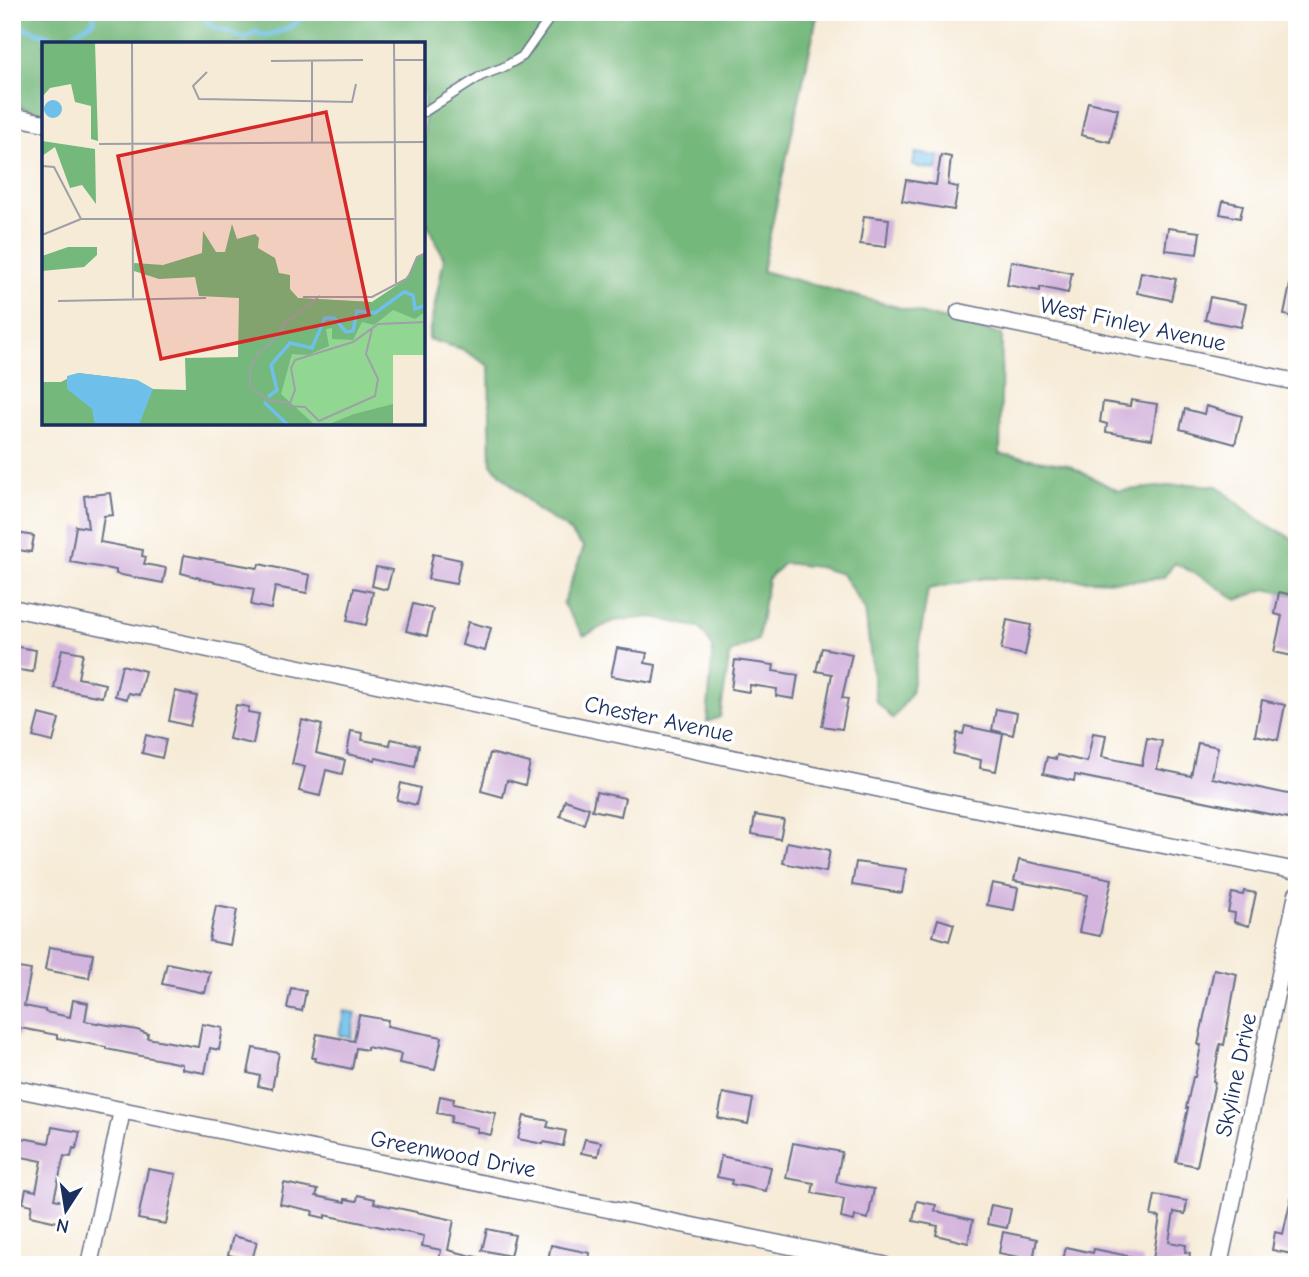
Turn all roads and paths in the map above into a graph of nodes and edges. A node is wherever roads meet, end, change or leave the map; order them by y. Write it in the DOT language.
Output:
graph roads {
  1 [pos="554,12"];
  2 [pos="425,111"];
  3 [pos="12,116"];
  4 [pos="42,123"];
  5 [pos="959,313"];
  6 [pos="1297,382"];
  7 [pos="12,608"];
  8 [pos="1297,871"];
  9 [pos="1297,894"];
  10 [pos="12,1088"];
  11 [pos="121,1111"];
  12 [pos="89,1265"];
  13 [pos="884,1265"];
  14 [pos="1219,1265"];
  1 -- 2 [label="lane"];
  3 -- 4 [label="street"];
  5 -- 6 [label="street, West Finley Avenue"];
  7 -- 8 [label="street, Chester Avenue"];
  9 -- 14 [label="street, Skyline Drive"];
  10 -- 11 [label="street, Greenwood Drive"];
  11 -- 12 [label="street"];
  11 -- 13 [label="street, Greenwood Drive"];
}
